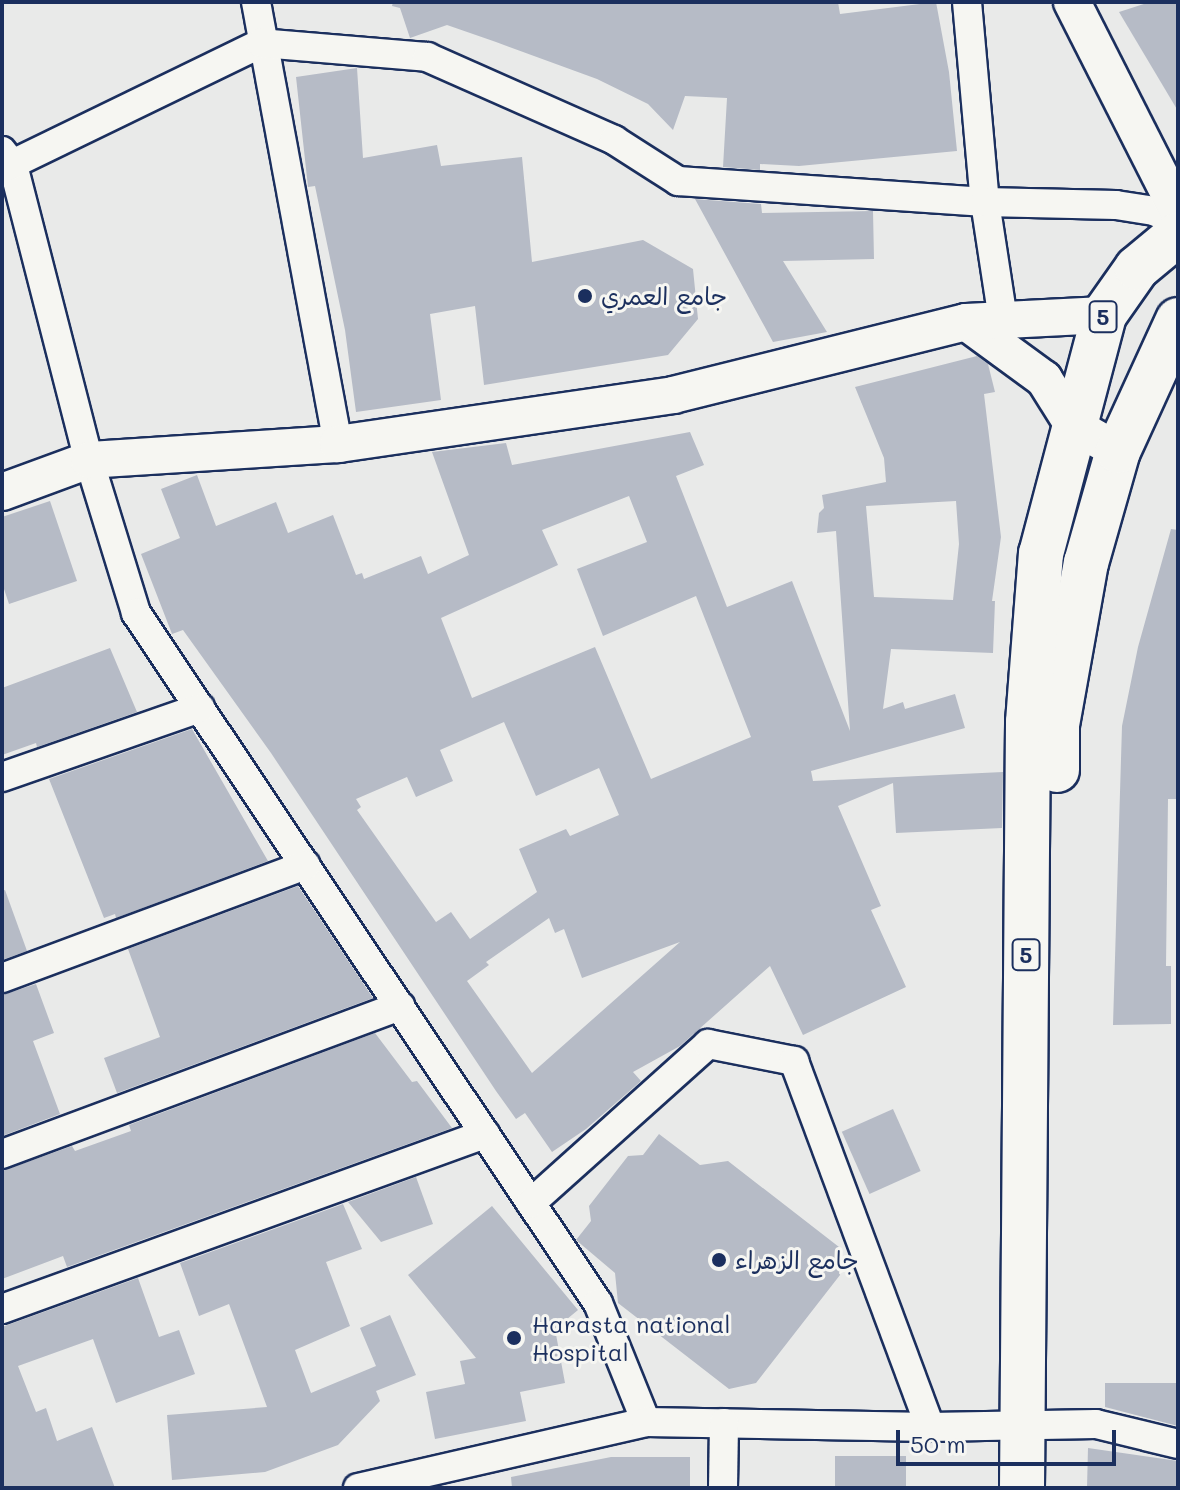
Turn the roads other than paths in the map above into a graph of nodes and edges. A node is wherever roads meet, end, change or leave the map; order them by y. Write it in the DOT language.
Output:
graph roads {
  1 [pos="256,2"];
  2 [pos="967,2"];
  3 [pos="1072,2"];
  4 [pos="261,43"];
  5 [pos="6,162"];
  6 [pos="985,202"];
  7 [pos="1178,211"];
  8 [pos="1178,222"];
  9 [pos="1178,234"];
  10 [pos="1104,315"];
  11 [pos="1003,320"];
  12 [pos="1178,320"];
  13 [pos="966,322"];
  14 [pos="1073,425"];
  15 [pos="338,444"];
  16 [pos="1118,451"];
  17 [pos="89,460"];
  18 [pos="2,492"];
  19 [pos="200,708"];
  20 [pos="2,777"];
  21 [pos="306,865"];
  22 [pos="2,978"];
  23 [pos="400,1006"];
  24 [pos="485,1134"];
  25 [pos="2,1154"];
  26 [pos="531,1203"];
  27 [pos="2,1309"];
  28 [pos="646,1422"];
  29 [pos="724,1423"];
  30 [pos="1036,1426"];
  31 [pos="930,1427"];
  32 [pos="1178,1444"];
  33 [pos="405,1483"];
  34 [pos="358,1488"];
  35 [pos="723,1488"];
  36 [pos="1022,1488"];
  37 [pos="1050,1488"];
  1 -- 4 [label="street"];
  2 -- 6 [label="street"];
  3 -- 7 [label="street"];
  4 -- 5 [label="street"];
  4 -- 6 [label="street"];
  4 -- 15 [label="street"];
  5 -- 17 [label="street"];
  6 -- 8 [label="street"];
  6 -- 11 [label="street"];
  9 -- 10 [label="main road, 5"];
  10 -- 11 [label="street"];
  10 -- 14 [label="main road, 5"];
  11 -- 13 [label="street"];
  12 -- 16 [label="main road, 5"];
  13 -- 14 [label="street"];
  13 -- 15 [label="street"];
  14 -- 16 [label="street"];
  14 -- 30 [label="main road, 5"];
  15 -- 17 [label="street"];
  16 -- 30 [label="main road, 5"];
  17 -- 18 [label="street"];
  17 -- 19 [label="street"];
  19 -- 20 [label="street"];
  19 -- 21 [label="street"];
  21 -- 22 [label="street"];
  21 -- 23 [label="street"];
  23 -- 24 [label="street"];
  23 -- 25 [label="street"];
  24 -- 26 [label="street"];
  24 -- 27 [label="street"];
  26 -- 28 [label="street"];
  26 -- 31 [label="street"];
  28 -- 29 [label="street"];
  28 -- 33 [label="street"];
  29 -- 31 [label="street"];
  29 -- 35 [label="street"];
  30 -- 31 [label="street"];
  30 -- 32 [label="street"];
  30 -- 36 [label="main road, 5"];
  30 -- 37 [label="main road, 5"];
  33 -- 34 [label="street"];
}
